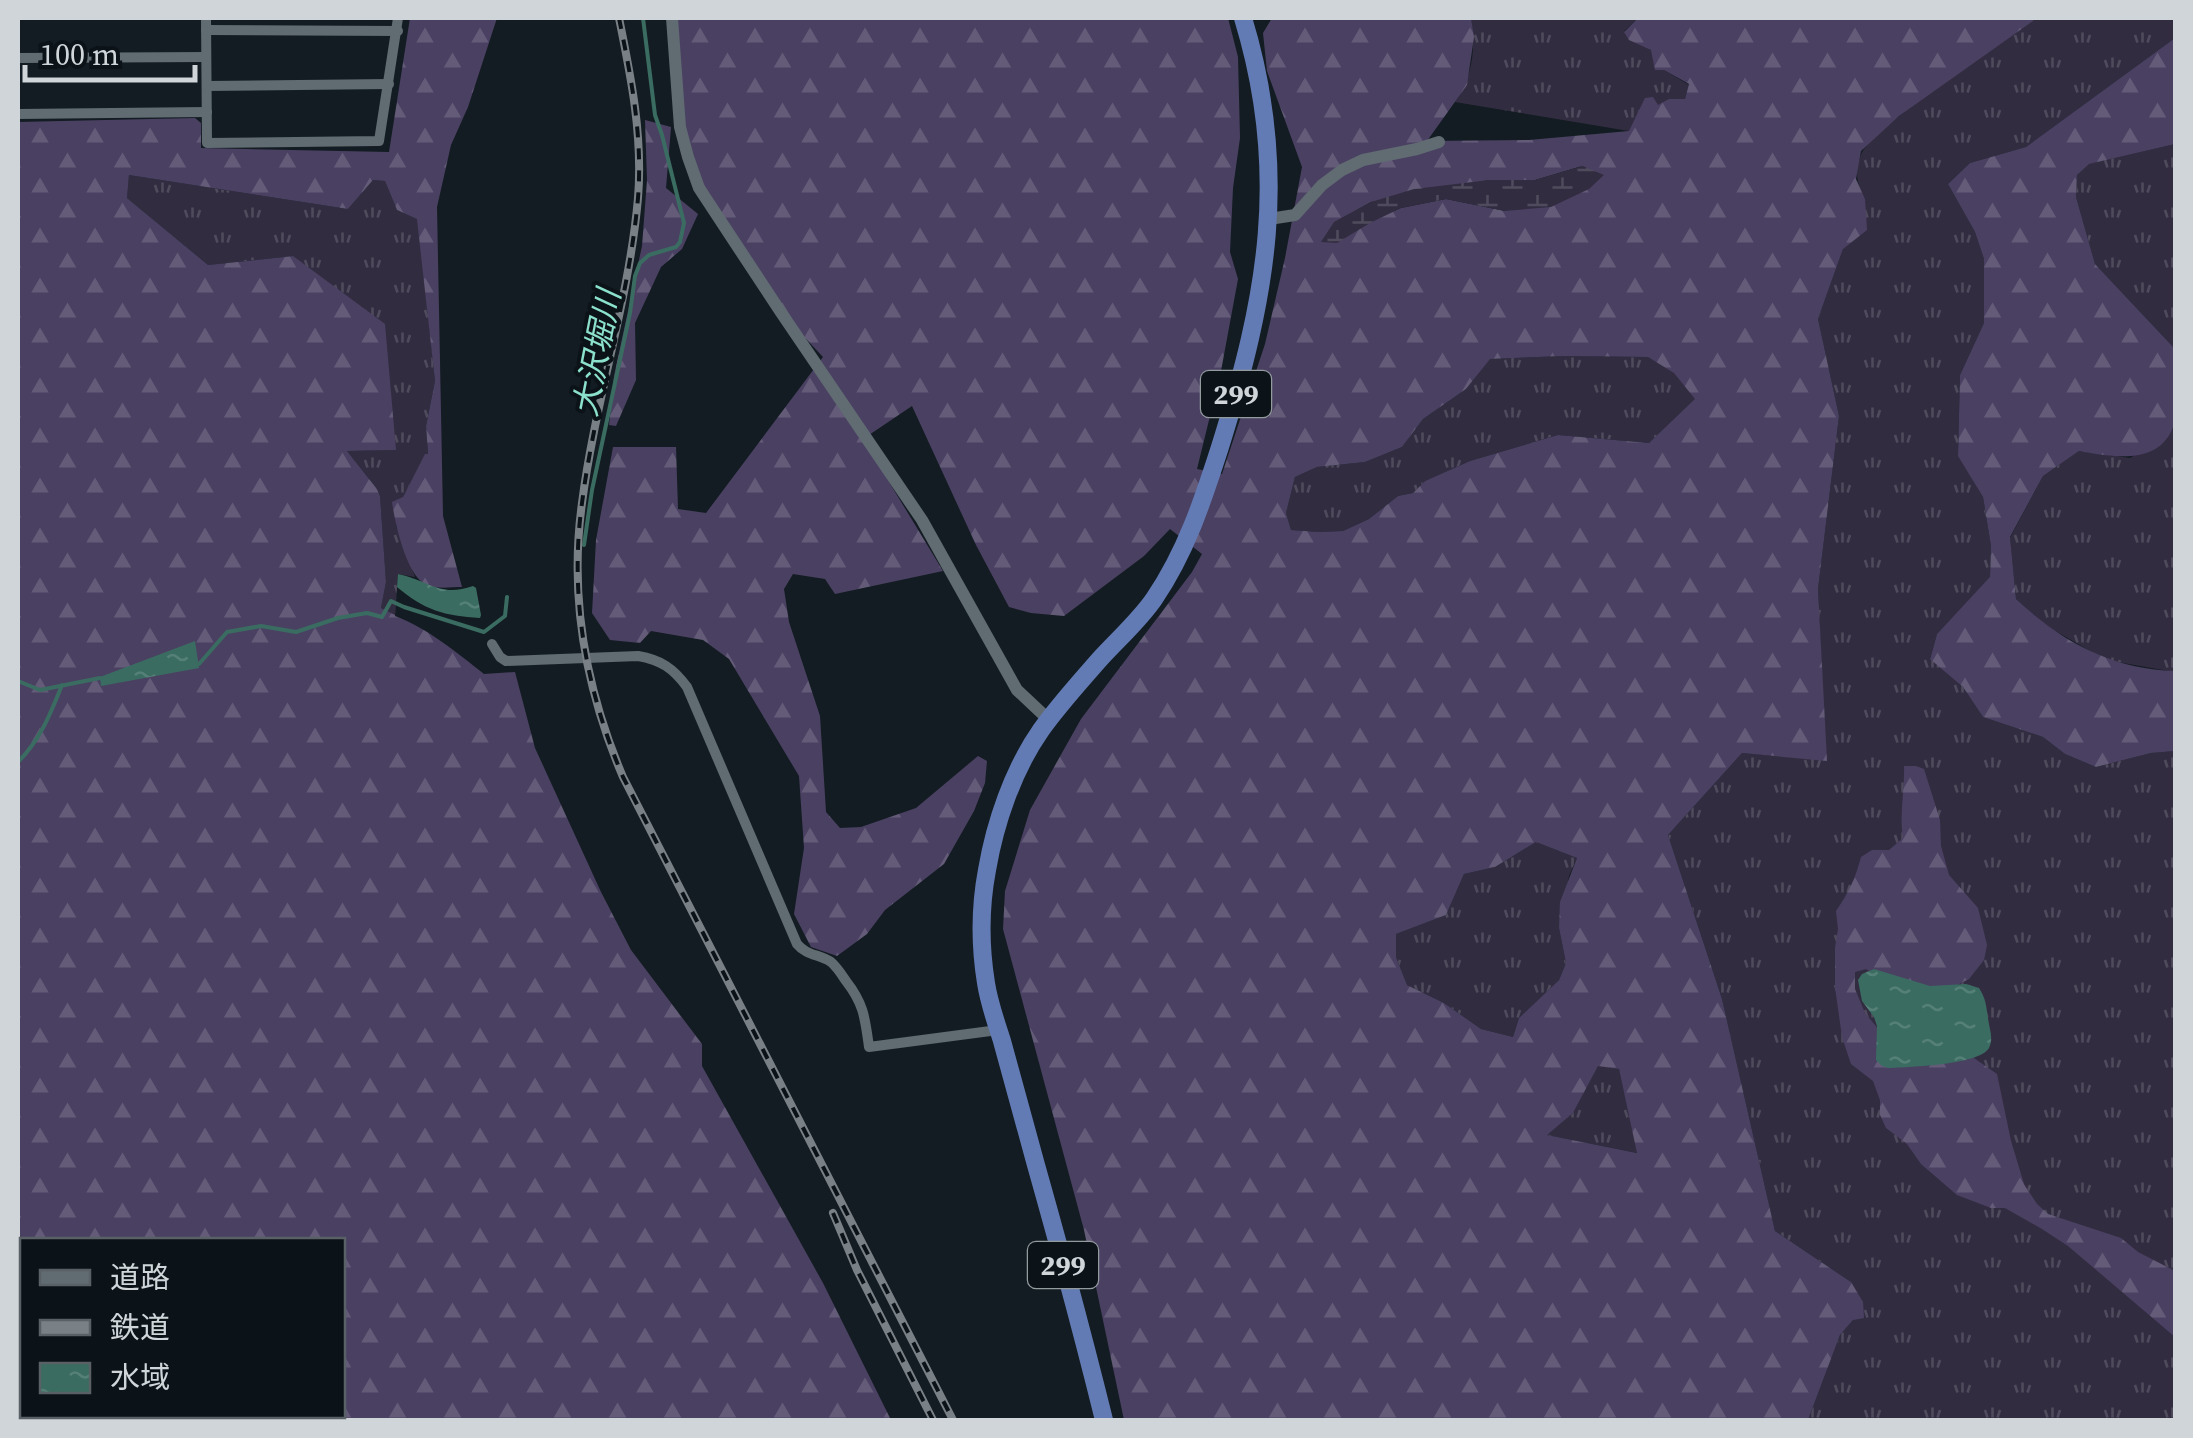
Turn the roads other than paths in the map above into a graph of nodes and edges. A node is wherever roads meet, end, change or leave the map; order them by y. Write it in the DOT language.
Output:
graph roads {
  1 [pos="206,18"];
  2 [pos="398,18"];
  3 [pos="672,18"];
  4 [pos="1243,18"];
  5 [pos="206,30"];
  6 [pos="398,30"];
  7 [pos="206,57"];
  8 [pos="18,58"];
  9 [pos="389,84"];
  10 [pos="207,86"];
  11 [pos="207,112"];
  12 [pos="18,114"];
  13 [pos="1439,142"];
  14 [pos="1270,219"];
  15 [pos="492,644"];
  16 [pos="1049,720"];
  17 [pos="998,1030"];
  18 [pos="1104,1420"];
  1 -- 5 [label="street"];
  2 -- 6 [label="street"];
  3 -- 16 [label="street"];
  4 -- 14 [label="highway, 299"];
  5 -- 6 [label="street"];
  5 -- 7 [label="street"];
  6 -- 9 [label="street"];
  7 -- 8 [label="street"];
  7 -- 10 [label="street"];
  9 -- 10 [label="street"];
  9 -- 11 [label="street"];
  10 -- 11 [label="street"];
  11 -- 12 [label="street"];
  13 -- 14 [label="street"];
  14 -- 16 [label="highway, 299"];
  15 -- 17 [label="street"];
  16 -- 17 [label="highway, 299"];
  17 -- 18 [label="highway, 299"];
}
